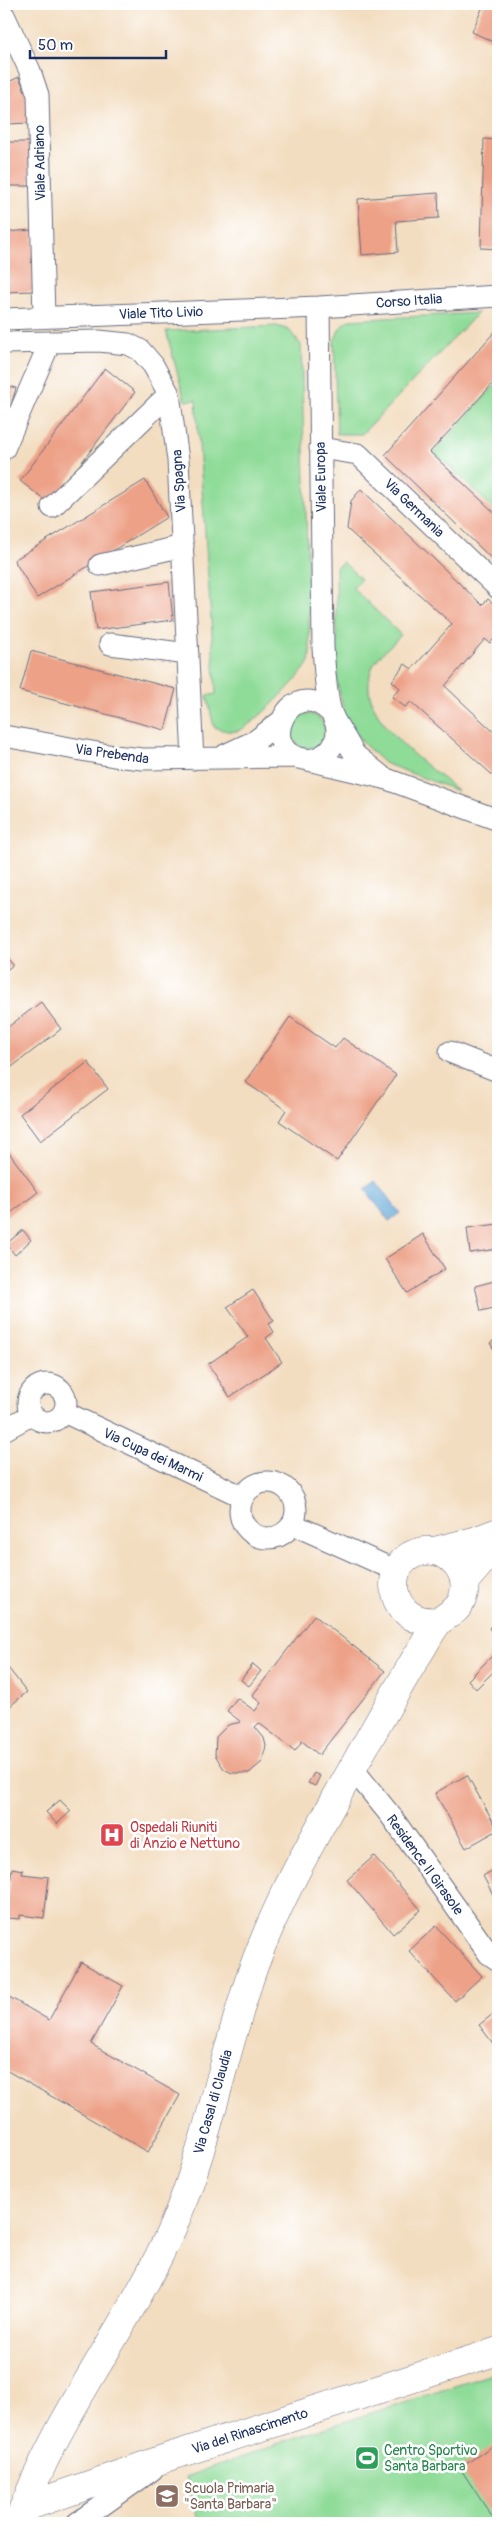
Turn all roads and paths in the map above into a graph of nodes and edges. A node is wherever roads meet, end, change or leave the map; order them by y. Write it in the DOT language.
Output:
graph roads {
  1 [pos="4,16"];
  2 [pos="498,296"];
  3 [pos="319,307"];
  4 [pos="44,317"];
  5 [pos="4,319"];
  6 [pos="50,342"];
  7 [pos="4,343"];
  8 [pos="169,394"];
  9 [pos="320,448"];
  10 [pos="4,449"];
  11 [pos="52,508"];
  12 [pos="183,546"];
  13 [pos="100,565"];
  14 [pos="498,588"];
  15 [pos="110,644"];
  16 [pos="323,648"];
  17 [pos="188,654"];
  18 [pos="300,702"];
  19 [pos="333,717"];
  20 [pos="280,722"];
  21 [pos="4,736"];
  22 [pos="222,756"];
  23 [pos="301,758"];
  24 [pos="194,759"];
  25 [pos="384,778"];
  26 [pos="498,820"];
  27 [pos="450,1052"];
  28 [pos="498,1071"];
  29 [pos="64,1412"];
  30 [pos="31,1415"];
  31 [pos="4,1430"];
  32 [pos="243,1497"];
  33 [pos="292,1524"];
  34 [pos="498,1532"];
  35 [pos="498,1543"];
  36 [pos="434,1551"];
  37 [pos="397,1571"];
  38 [pos="464,1581"];
  39 [pos="400,1607"];
  40 [pos="439,1621"];
  41 [pos="394,1693"];
  42 [pos="352,1769"];
  43 [pos="498,1960"];
  44 [pos="498,2351"];
  45 [pos="172,2456"];
  46 [pos="15,2515"];
  47 [pos="77,2523"];
  1 -- 4 [label="street, Viale Adriano"];
  2 -- 3 [label="street, Corso Italia"];
  3 -- 4 [label="street, Viale Tito Livio"];
  3 -- 9 [label="street, Viale Europa"];
  4 -- 5 [label="street, Viale Tito Livio"];
  6 -- 7 [label="street, Via Spagna"];
  6 -- 8 [label="street, Via Spagna"];
  6 -- 10 [label="street"];
  8 -- 11 [label="street"];
  8 -- 12 [label="street, Via Spagna"];
  9 -- 14 [label="street, Via Germania"];
  9 -- 16 [label="street, Viale Europa"];
  12 -- 13 [label="street"];
  12 -- 17 [label="street, Via Spagna"];
  15 -- 17 [label="street"];
  16 -- 18 [label="street, Viale Europa"];
  16 -- 19 [label="street, Viale Europa"];
  17 -- 24 [label="street, Via Spagna"];
  18 -- 19 [label="street"];
  18 -- 20 [label="street, Viale Europa"];
  19 -- 23 [label="street, Viale Europa"];
  19 -- 25 [label="street, Viale Europa"];
  20 -- 22 [label="street, Via Prebenda"];
  20 -- 23 [label="street"];
  21 -- 24 [label="street, Via Prebenda"];
  22 -- 23 [label="street, Via Prebenda"];
  22 -- 24 [label="street, Via Prebenda"];
  23 -- 25 [label="street, Viale Europa"];
  25 -- 26 [label="street, Viale Europa"];
  27 -- 28 [label="street"];
  29 -- 30 [label="street"];
  29 -- 30 [label="street"];
  29 -- 32 [label="street, Via Cupa dei Marmi"];
  30 -- 31 [label="street"];
  32 -- 33 [label="street"];
  32 -- 33 [label="street"];
  33 -- 37 [label="street"];
  34 -- 36 [label="street"];
  35 -- 38 [label="street"];
  36 -- 37 [label="street"];
  36 -- 38 [label="street"];
  37 -- 39 [label="street, Via Casal di Claudia"];
  38 -- 40 [label="street, Via Casal di Claudia"];
  39 -- 40 [label="street"];
  39 -- 41 [label="street, Via Casal di Claudia"];
  40 -- 41 [label="street, Via Casal di Claudia"];
  41 -- 42 [label="street, Via Casal di Claudia"];
  42 -- 43 [label="street, Residence Il Girasole"];
  42 -- 46 [label="street, Via Casal di Claudia"];
  44 -- 45 [label="street, Via del Rinascimento"];
  45 -- 46 [label="street, Via del Rinascimento"];
  45 -- 47 [label="street"];
}
